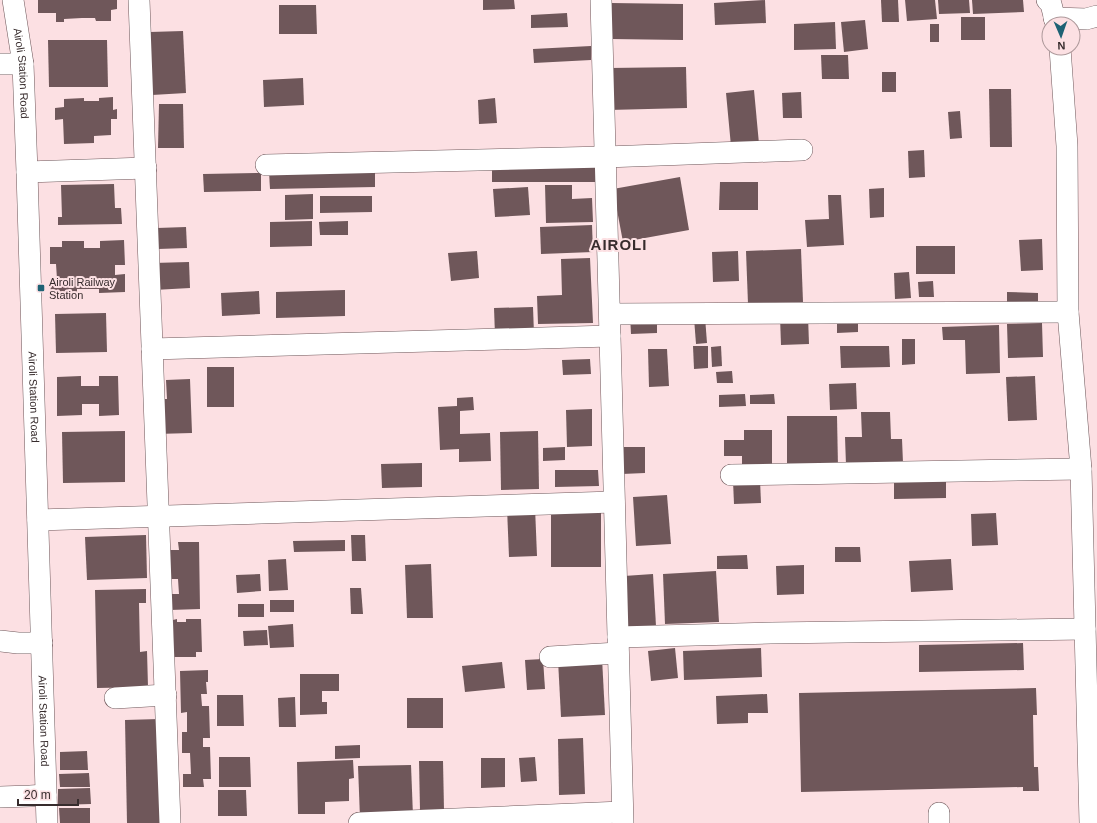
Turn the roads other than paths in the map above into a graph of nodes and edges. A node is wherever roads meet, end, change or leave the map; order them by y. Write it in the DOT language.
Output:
graph roads {
  1 [pos="13,0"];
  2 [pos="139,0"];
  3 [pos="601,0"];
  4 [pos="1052,14"];
  5 [pos="1097,16"];
  6 [pos="1061,56"];
  7 [pos="0,64"];
  8 [pos="22,64"];
  9 [pos="802,150"];
  10 [pos="605,157"];
  11 [pos="266,165"];
  12 [pos="146,168"];
  13 [pos="27,172"];
  14 [pos="1068,312"];
  15 [pos="610,314"];
  16 [pos="610,336"];
  17 [pos="152,349"];
  18 [pos="1082,469"];
  19 [pos="731,475"];
  20 [pos="614,502"];
  21 [pos="159,516"];
  22 [pos="38,520"];
  23 [pos="1086,629"];
  24 [pos="0,641"];
  25 [pos="42,643"];
  26 [pos="618,645"];
  27 [pos="550,657"];
  28 [pos="166,695"];
  29 [pos="115,698"];
  30 [pos="46,795"];
  31 [pos="0,797"];
  32 [pos="622,818"];
  33 [pos="47,823"];
  34 [pos="170,823"];
  35 [pos="359,823"];
  36 [pos="1090,823"];
  1 -- 8 [label="street, Airoli Station Road"];
  2 -- 12 [label="street"];
  3 -- 10 [label="street"];
  4 -- 5 [label="street"];
  6 -- 14 [label="street"];
  7 -- 8 [label="street"];
  8 -- 13 [label="street, Airoli Station Road"];
  9 -- 10 [label="street"];
  10 -- 11 [label="street"];
  10 -- 15 [label="street"];
  12 -- 13 [label="street"];
  12 -- 17 [label="street"];
  13 -- 22 [label="street, Airoli Station Road"];
  14 -- 15 [label="street"];
  14 -- 18 [label="street"];
  15 -- 16 [label="street"];
  16 -- 17 [label="street"];
  16 -- 20 [label="street"];
  17 -- 21 [label="street"];
  18 -- 19 [label="street"];
  18 -- 23 [label="street"];
  20 -- 21 [label="street"];
  20 -- 26 [label="street"];
  21 -- 22 [label="street"];
  21 -- 28 [label="street"];
  22 -- 25 [label="street, Airoli Station Road"];
  23 -- 26 [label="street"];
  23 -- 36 [label="street"];
  24 -- 25 [label="street"];
  25 -- 30 [label="street, Airoli Station Road"];
  26 -- 27 [label="street"];
  26 -- 32 [label="street"];
  28 -- 29 [label="street"];
  28 -- 34 [label="street"];
  30 -- 31 [label="street"];
  30 -- 33 [label="street, Airoli Station Road"];
  32 -- 35 [label="street"];
}
